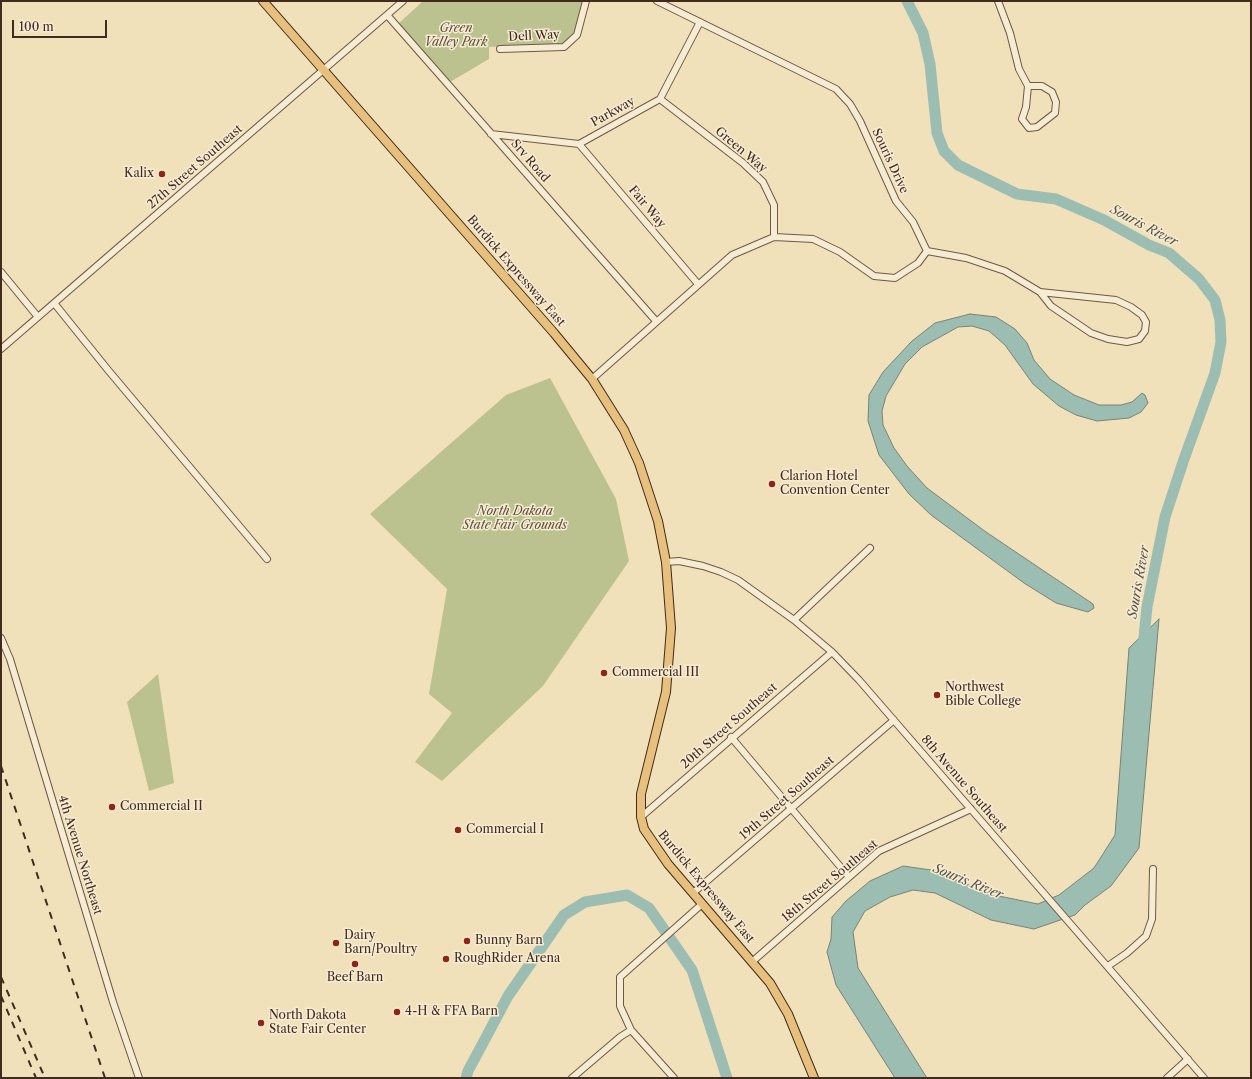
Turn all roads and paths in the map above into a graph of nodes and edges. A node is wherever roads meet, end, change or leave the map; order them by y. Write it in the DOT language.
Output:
graph roads {
  1 [pos="263,1"];
  2 [pos="403,1"];
  3 [pos="586,1"];
  4 [pos="657,1"];
  5 [pos="998,1"];
  6 [pos="387,15"];
  7 [pos="700,22"];
  8 [pos="500,48"];
  9 [pos="323,71"];
  10 [pos="1028,86"];
  11 [pos="660,99"];
  12 [pos="491,134"];
  13 [pos="579,144"];
  14 [pos="774,237"];
  15 [pos="927,251"];
  16 [pos="1,272"];
  17 [pos="698,284"];
  18 [pos="1040,292"];
  19 [pos="54,303"];
  20 [pos="38,317"];
  21 [pos="656,321"];
  22 [pos="1,349"];
  23 [pos="592,379"];
  24 [pos="870,548"];
  25 [pos="267,559"];
  26 [pos="666,562"];
  27 [pos="670,602"];
  28 [pos="671,619"];
  29 [pos="794,620"];
  30 [pos="1,638"];
  31 [pos="832,652"];
  32 [pos="894,720"];
  33 [pos="731,737"];
  34 [pos="791,809"];
  35 [pos="971,809"];
  36 [pos="641,817"];
  37 [pos="1153,869"];
  38 [pos="849,877"];
  39 [pos="693,893"];
  40 [pos="702,904"];
  41 [pos="753,961"];
  42 [pos="1108,966"];
  43 [pos="631,1030"];
  44 [pos="1188,1059"];
  45 [pos="139,1078"];
  46 [pos="572,1078"];
  47 [pos="674,1078"];
  48 [pos="814,1078"];
  49 [pos="1167,1078"];
  50 [pos="1204,1078"];
  1 -- 9 [label="main road, Burdick Expressway East"];
  2 -- 6 [label="street, 27th Street Southeast"];
  3 -- 8 [label="street, Dell Way"];
  4 -- 7 [label="street, Souris Drive"];
  5 -- 10 [label="street"];
  6 -- 9 [label="street, 27th Street Southeast"];
  6 -- 12 [label="street, Srv Road"];
  7 -- 11 [label="street"];
  7 -- 15 [label="street, Souris Drive"];
  9 -- 19 [label="street, 27th Street Southeast"];
  9 -- 23 [label="main road, Burdick Expressway East"];
  10 -- 10 [label="street"];
  11 -- 13 [label="street, Parkway"];
  11 -- 14 [label="street, Green Way"];
  12 -- 13 [label="street"];
  12 -- 21 [label="street, Srv Road"];
  13 -- 17 [label="street, Fair Way"];
  14 -- 15 [label="street"];
  14 -- 17 [label="street"];
  15 -- 18 [label="street"];
  16 -- 20 [label="street"];
  17 -- 21 [label="street"];
  18 -- 18 [label="street"];
  19 -- 20 [label="street, 27th Street Southeast"];
  19 -- 25 [label="street"];
  20 -- 22 [label="street, 27th Street Southeast"];
  21 -- 23 [label="street"];
  23 -- 26 [label="main road, Burdick Expressway East"];
  24 -- 29 [label="street"];
  26 -- 27 [label="main road, Burdick Expressway East"];
  26 -- 29 [label="street, 8th Avenue Southeast"];
  27 -- 28 [label="main road, Burdick Expressway East"];
  27 -- 36 [label="main road, Burdick Expressway East"];
  29 -- 31 [label="street, 8th Avenue Southeast"];
  30 -- 45 [label="street, 4th Avenue Northeast"];
  31 -- 32 [label="street, 8th Avenue Southeast"];
  31 -- 33 [label="street, 20th Street Southeast"];
  32 -- 34 [label="street, 19th Street Southeast"];
  32 -- 35 [label="street, 8th Avenue Southeast"];
  33 -- 34 [label="street"];
  33 -- 36 [label="street, 20th Street Southeast"];
  34 -- 38 [label="street"];
  34 -- 39 [label="street, 19th Street Southeast"];
  35 -- 38 [label="street, 18th Street Southeast"];
  35 -- 42 [label="street, 8th Avenue Southeast"];
  36 -- 39 [label="main road, Burdick Expressway East"];
  37 -- 42 [label="street"];
  38 -- 41 [label="street, 18th Street Southeast"];
  39 -- 40 [label="main road, Burdick Expressway East"];
  40 -- 41 [label="main road, Burdick Expressway East"];
  40 -- 43 [label="street"];
  41 -- 48 [label="main road, Burdick Expressway East"];
  42 -- 44 [label="street, 8th Avenue Southeast"];
  43 -- 46 [label="street"];
  43 -- 47 [label="street"];
  44 -- 49 [label="street"];
  44 -- 50 [label="street, 8th Avenue Southeast"];
}
